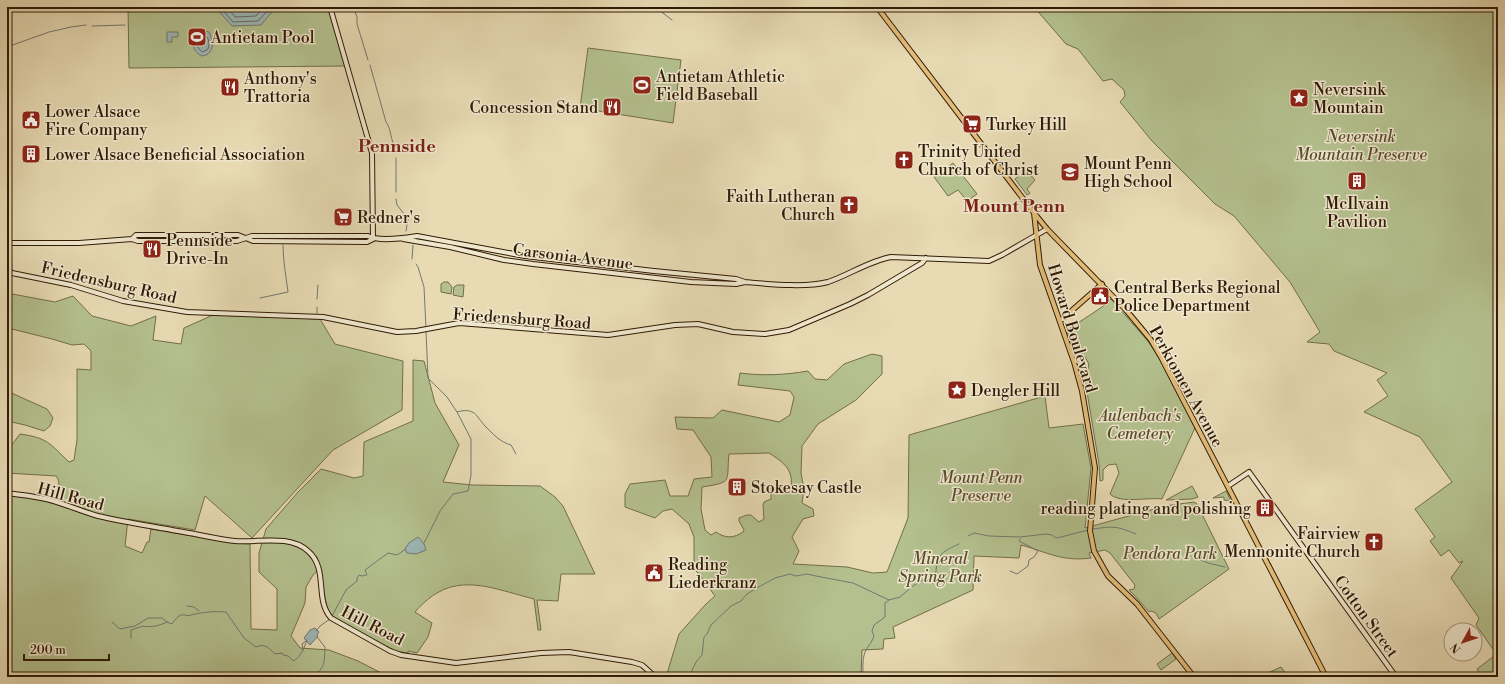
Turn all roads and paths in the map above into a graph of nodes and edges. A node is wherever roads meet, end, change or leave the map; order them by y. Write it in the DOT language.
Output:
graph roads {
  1 [pos="330,7"];
  2 [pos="877,7"];
  3 [pos="1034,213"];
  4 [pos="1047,229"];
  5 [pos="1037,235"];
  6 [pos="245,238"];
  7 [pos="400,238"];
  8 [pos="132,239"];
  9 [pos="373,239"];
  10 [pos="7,243"];
  11 [pos="926,258"];
  12 [pos="7,272"];
  13 [pos="745,282"];
  14 [pos="1102,284"];
  15 [pos="1060,321"];
  16 [pos="1228,486"];
  17 [pos="7,493"];
  18 [pos="659,677"];
  19 [pos="1194,677"];
  20 [pos="1326,677"];
  21 [pos="1396,677"];
  1 -- 9 [label="street"];
  2 -- 3 [label="main road, Perkiomen Avenue"];
  3 -- 4 [label="main road, Perkiomen Avenue"];
  3 -- 5 [label="main road, Howard Boulevard"];
  4 -- 5 [label="street, Carsonia Avenue"];
  4 -- 14 [label="main road, Perkiomen Avenue"];
  5 -- 11 [label="street, Carsonia Avenue"];
  5 -- 15 [label="main road, Howard Boulevard"];
  6 -- 8 [label="street, Carsonia Avenue"];
  6 -- 8 [label="street, Carsonia Avenue"];
  6 -- 9 [label="street, Carsonia Avenue"];
  7 -- 9 [label="street, Carsonia Avenue"];
  7 -- 13 [label="street, Carsonia Avenue"];
  7 -- 13 [label="street, Carsonia Avenue"];
  8 -- 10 [label="street, Carsonia Avenue"];
  11 -- 12 [label="street, Friedensburg Road"];
  11 -- 13 [label="street, Carsonia Avenue"];
  14 -- 15 [label="main road"];
  14 -- 16 [label="main road, Perkiomen Avenue"];
  15 -- 19 [label="main road, Howard Boulevard"];
  16 -- 20 [label="main road, Perkiomen Avenue"];
  16 -- 21 [label="street, Cotton Street"];
  17 -- 18 [label="street, Hill Road"];
}
